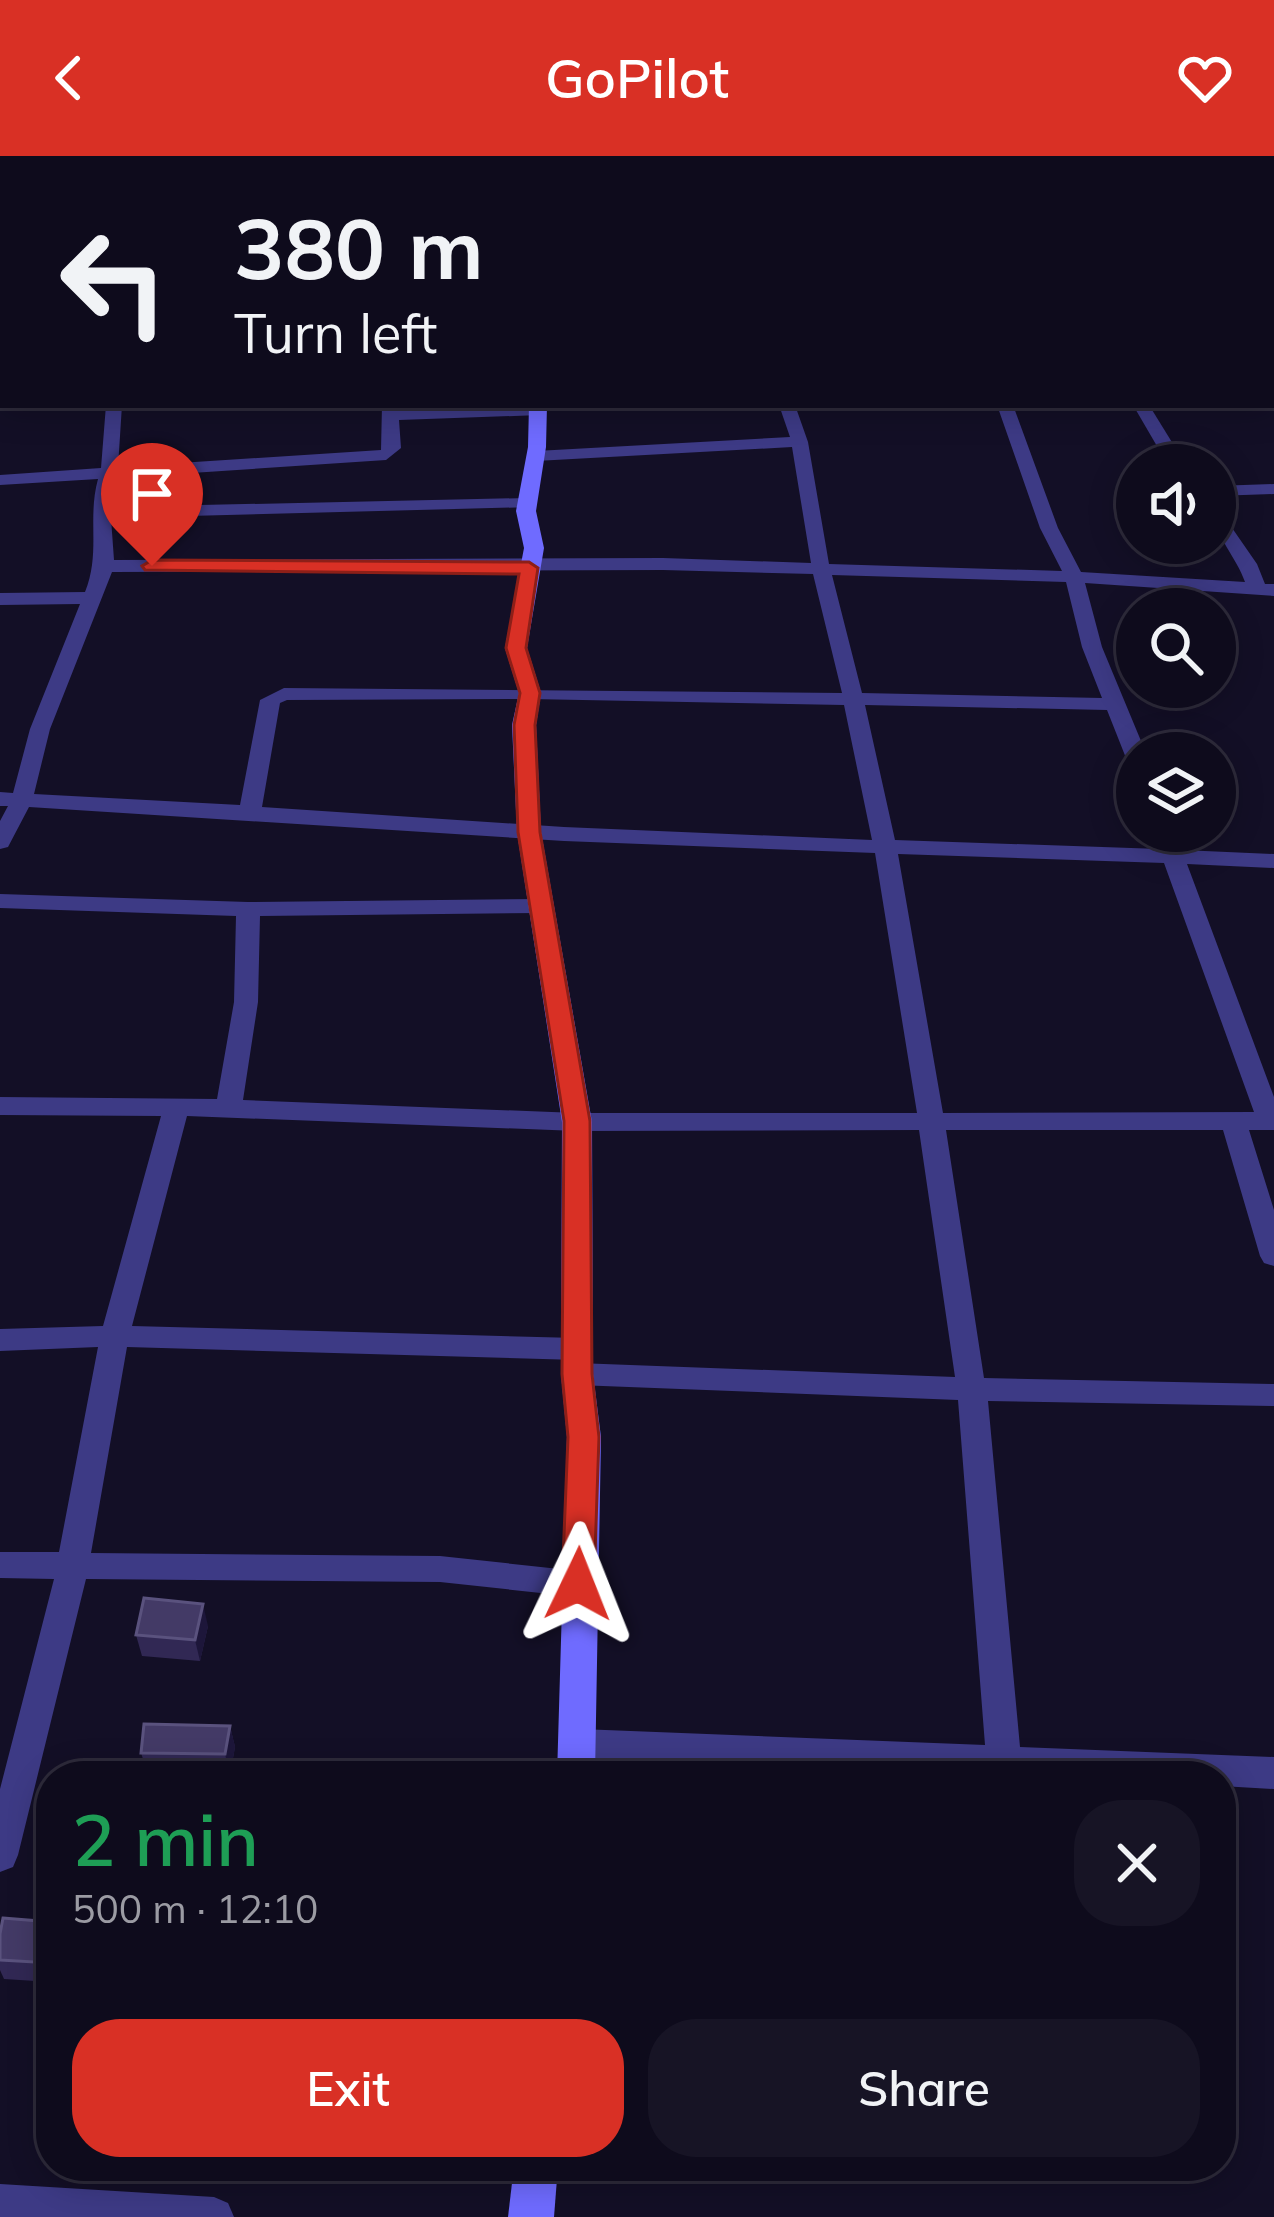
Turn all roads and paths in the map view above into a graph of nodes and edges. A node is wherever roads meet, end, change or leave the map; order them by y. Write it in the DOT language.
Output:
graph roads {
  1 [pos="114,408"];
  2 [pos="539,408"];
  3 [pos="788,408"];
  4 [pos="1006,408"];
  5 [pos="1143,408"];
  6 [pos="389,410"];
  7 [pos="800,442"];
  8 [pos="1164,444"];
  9 [pos="536,456"];
  10 [pos="109,472"];
  11 [pos="0,480"];
  12 [pos="1274,489"];
  13 [pos="1236,490"];
  14 [pos="527,503"];
  15 [pos="103,513"];
  16 [pos="1236,547"];
  17 [pos="105,566"];
  18 [pos="529,568"];
  19 [pos="820,569"];
  20 [pos="1074,577"];
  21 [pos="1265,590"];
  22 [pos="0,598"];
  23 [pos="88,598"];
  24 [pos="530,693"];
  25 [pos="851,698"];
  26 [pos="1116,702"];
  27 [pos="1116,704"];
  28 [pos="11,799"];
  29 [pos="250,811"];
  30 [pos="529,832"];
  31 [pos="0,842"];
  32 [pos="885,846"];
  33 [pos="1172,852"];
  34 [pos="1173,856"];
  35 [pos="1274,861"];
  36 [pos="0,901"];
  37 [pos="540,906"];
  38 [pos="248,909"];
  39 [pos="0,1106"];
  40 [pos="176,1108"];
  41 [pos="229,1108"];
  42 [pos="577,1121"];
  43 [pos="931,1121"];
  44 [pos="1272,1121"];
  45 [pos="1234,1122"];
  46 [pos="1274,1256"];
  47 [pos="115,1336"];
  48 [pos="0,1340"];
  49 [pos="577,1361"];
  50 [pos="972,1389"];
  51 [pos="1274,1395"];
  52 [pos="0,1565"];
  53 [pos="72,1565"];
  54 [pos="578,1584"];
  55 [pos="578,1760"];
  56 [pos="720,1761"];
  57 [pos="1004,1761"];
  58 [pos="1236,1772"];
  59 [pos="1274,1773"];
  60 [pos="0,1855"];
  61 [pos="535,2181"];
  62 [pos="0,2204"];
  63 [pos="214,2217"];
  64 [pos="531,2217"];
  1 -- 10 [label="street"];
  2 -- 6 [label="street"];
  2 -- 9 [label="main road"];
  3 -- 7 [label="street"];
  4 -- 20 [label="street"];
  5 -- 8 [label="street"];
  6 -- 10 [label="street"];
  7 -- 9 [label="street"];
  7 -- 19 [label="street"];
  9 -- 14 [label="main road"];
  10 -- 11 [label="street"];
  10 -- 15 [label="street"];
  12 -- 13 [label="street"];
  14 -- 15 [label="street"];
  14 -- 18 [label="main road"];
  15 -- 17 [label="street"];
  16 -- 21 [label="street"];
  17 -- 18 [label="street"];
  17 -- 23 [label="street"];
  18 -- 19 [label="street"];
  18 -- 24 [label="main road"];
  19 -- 20 [label="street"];
  19 -- 25 [label="street"];
  20 -- 21 [label="street"];
  20 -- 26 [label="street"];
  22 -- 23 [label="street"];
  23 -- 28 [label="street"];
  24 -- 25 [label="street"];
  24 -- 29 [label="street"];
  24 -- 30 [label="main road"];
  25 -- 27 [label="street"];
  25 -- 32 [label="street"];
  28 -- 29 [label="street"];
  28 -- 31 [label="street"];
  29 -- 30 [label="street"];
  30 -- 32 [label="street"];
  30 -- 37 [label="main road"];
  32 -- 34 [label="street"];
  32 -- 43 [label="street"];
  33 -- 34 [label="street"];
  34 -- 35 [label="street"];
  34 -- 44 [label="street"];
  36 -- 38 [label="street"];
  37 -- 38 [label="street"];
  37 -- 42 [label="main road"];
  38 -- 41 [label="street"];
  39 -- 40 [label="street"];
  40 -- 41 [label="street"];
  40 -- 47 [label="street"];
  41 -- 42 [label="street"];
  42 -- 43 [label="street"];
  42 -- 49 [label="main road"];
  43 -- 45 [label="street"];
  43 -- 50 [label="street"];
  44 -- 45 [label="street"];
  45 -- 46 [label="street"];
  47 -- 48 [label="street"];
  47 -- 49 [label="street"];
  47 -- 53 [label="street"];
  49 -- 50 [label="street"];
  49 -- 54 [label="main road"];
  50 -- 51 [label="street"];
  50 -- 57 [label="street"];
  52 -- 53 [label="street"];
  53 -- 54 [label="street"];
  53 -- 60 [label="street"];
  54 -- 55 [label="main road"];
  55 -- 56 [label="street"];
  58 -- 59 [label="street"];
  61 -- 64 [label="main road"];
  62 -- 63 [label="street"];
}
